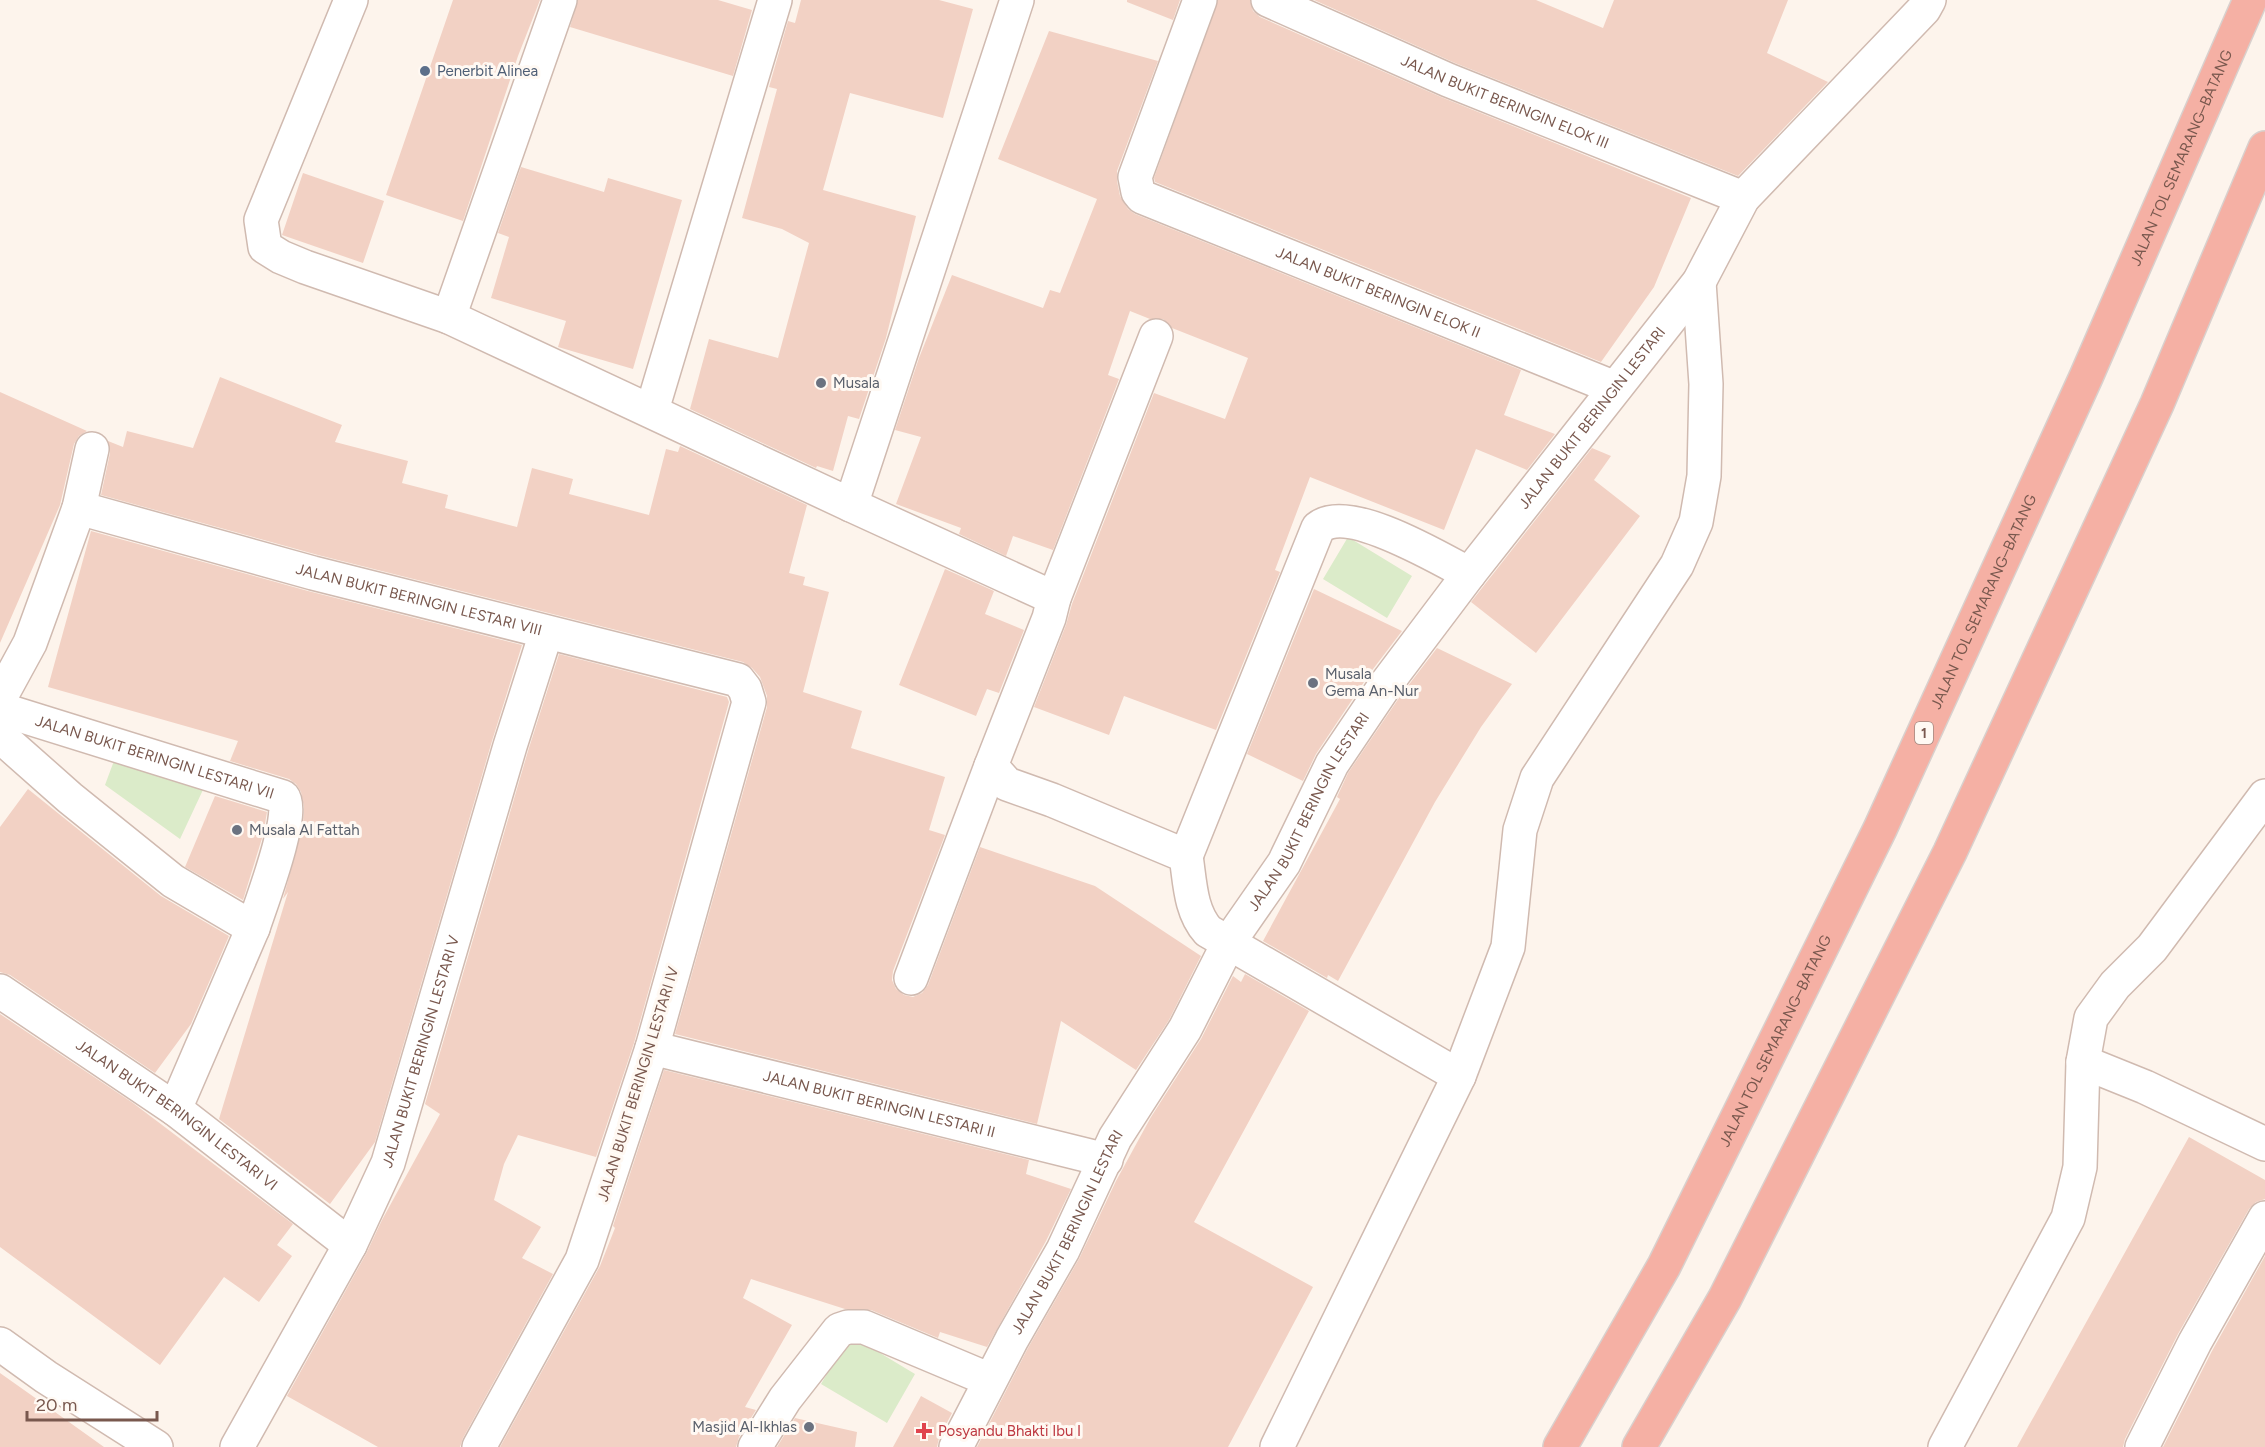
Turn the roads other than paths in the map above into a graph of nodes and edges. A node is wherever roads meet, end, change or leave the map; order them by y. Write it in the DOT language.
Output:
graph roads {
  1 [pos="351,0"];
  2 [pos="560,0"];
  3 [pos="775,0"];
  4 [pos="1017,0"];
  5 [pos="1200,0"];
  6 [pos="1268,0"];
  7 [pos="2250,0"];
  8 [pos="1917,3"];
  9 [pos="2265,148"];
  10 [pos="1743,198"];
  11 [pos="1699,282"];
  12 [pos="449,317"];
  13 [pos="1156,336"];
  14 [pos="1615,388"];
  15 [pos="652,410"];
  16 [pos="92,449"];
  17 [pos="851,505"];
  18 [pos="79,508"];
  19 [pos="1469,574"];
  20 [pos="1054,598"];
  21 [pos="546,633"];
  22 [pos="0,698"];
  23 [pos="749,702"];
  24 [pos="0,709"];
  25 [pos="0,736"];
  26 [pos="991,766"];
  27 [pos="2265,796"];
  28 [pos="1186,856"];
  29 [pos="253,927"];
  30 [pos="1229,942"];
  31 [pos="911,978"];
  32 [pos="0,991"];
  33 [pos="652,1048"];
  34 [pos="2083,1062"];
  35 [pos="1459,1076"];
  36 [pos="175,1109"];
  37 [pos="2265,1144"];
  38 [pos="1106,1160"];
  39 [pos="2265,1218"];
  40 [pos="350,1245"];
  41 [pos="0,1344"];
  42 [pos="990,1380"];
  43 [pos="156,1447"];
  44 [pos="237,1447"];
  45 [pos="479,1447"];
  46 [pos="755,1447"];
  47 [pos="956,1447"];
  48 [pos="1277,1447"];
  49 [pos="1560,1447"];
  50 [pos="1639,1447"];
  51 [pos="1946,1447"];
  52 [pos="2142,1447"];
  1 -- 12 [label="street"];
  2 -- 12 [label="street"];
  3 -- 15 [label="street"];
  4 -- 17 [label="street"];
  5 -- 14 [label="street, JALAN BUKIT BERINGIN ELOK II"];
  6 -- 10 [label="street, JALAN BUKIT BERINGIN ELOK III"];
  7 -- 49 [label="highway, JALAN TOL SEMARANG–BATANG / 1"];
  8 -- 10 [label="street, JALAN BUKIT BERINGIN LESTARI"];
  9 -- 50 [label="highway"];
  10 -- 11 [label="street, JALAN BUKIT BERINGIN LESTARI"];
  11 -- 14 [label="street, JALAN BUKIT BERINGIN LESTARI"];
  11 -- 35 [label="street"];
  12 -- 15 [label="street"];
  13 -- 20 [label="street"];
  14 -- 19 [label="street, JALAN BUKIT BERINGIN LESTARI"];
  15 -- 17 [label="street"];
  16 -- 18 [label="street"];
  17 -- 20 [label="street"];
  18 -- 21 [label="street, JALAN BUKIT BERINGIN LESTARI VIII"];
  18 -- 22 [label="street"];
  19 -- 28 [label="street"];
  19 -- 30 [label="street, JALAN BUKIT BERINGIN LESTARI"];
  20 -- 26 [label="street"];
  21 -- 23 [label="street, JALAN BUKIT BERINGIN LESTARI VIII"];
  21 -- 40 [label="street, JALAN BUKIT BERINGIN LESTARI V"];
  23 -- 33 [label="street, JALAN BUKIT BERINGIN LESTARI IV"];
  24 -- 29 [label="street, JALAN BUKIT BERINGIN LESTARI VII"];
  25 -- 29 [label="street"];
  26 -- 28 [label="street"];
  26 -- 31 [label="street"];
  27 -- 34 [label="street"];
  28 -- 30 [label="street"];
  29 -- 36 [label="street, JALAN BUKIT BERINGIN LESTARI VII"];
  30 -- 35 [label="street"];
  30 -- 38 [label="street, JALAN BUKIT BERINGIN LESTARI"];
  32 -- 36 [label="street, JALAN BUKIT BERINGIN LESTARI VI"];
  33 -- 38 [label="street, JALAN BUKIT BERINGIN LESTARI II"];
  33 -- 45 [label="street, JALAN BUKIT BERINGIN LESTARI IV"];
  34 -- 37 [label="street"];
  34 -- 51 [label="street"];
  35 -- 48 [label="street"];
  36 -- 40 [label="street, JALAN BUKIT BERINGIN LESTARI VI"];
  38 -- 42 [label="street, JALAN BUKIT BERINGIN LESTARI"];
  39 -- 52 [label="street"];
  40 -- 44 [label="street, JALAN BUKIT BERINGIN LESTARI V"];
  41 -- 43 [label="street"];
  42 -- 46 [label="street"];
  42 -- 47 [label="street, JALAN BUKIT BERINGIN LESTARI"];
}
